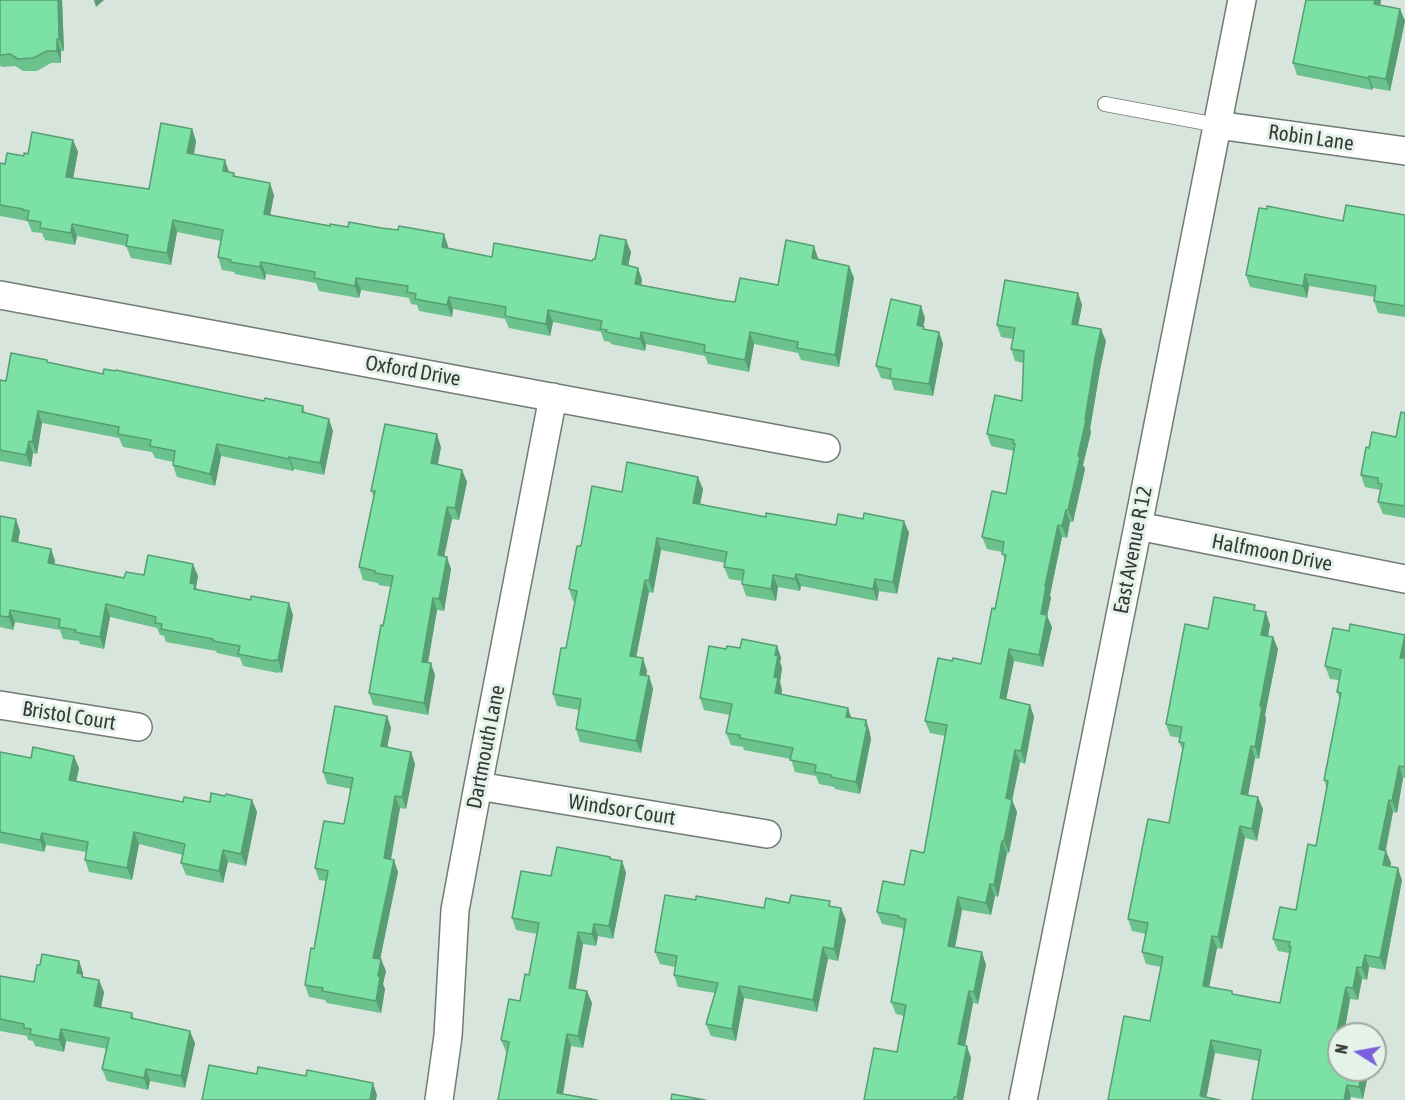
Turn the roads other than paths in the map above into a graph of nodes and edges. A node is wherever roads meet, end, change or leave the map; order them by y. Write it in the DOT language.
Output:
graph roads {
  1 [pos="1242,0"];
  2 [pos="1105,104"];
  3 [pos="1217,125"];
  4 [pos="1405,152"];
  5 [pos="0,295"];
  6 [pos="553,397"];
  7 [pos="826,448"];
  8 [pos="1138,526"];
  9 [pos="1405,579"];
  10 [pos="0,705"];
  11 [pos="138,727"];
  12 [pos="478,786"];
  13 [pos="767,834"];
  14 [pos="439,1100"];
  15 [pos="1023,1100"];
  1 -- 3 [label="street, East Avenue R 12"];
  2 -- 3 [label="lane"];
  3 -- 4 [label="street, Robin Lane"];
  3 -- 8 [label="street, East Avenue R 12"];
  5 -- 6 [label="street, Oxford Drive"];
  6 -- 7 [label="street, Oxford Drive"];
  6 -- 12 [label="street, Dartmouth Lane"];
  8 -- 9 [label="street, Halfmoon Drive"];
  8 -- 15 [label="street, East Avenue R 12"];
  10 -- 11 [label="street, Bristol Court"];
  12 -- 13 [label="street, Windsor Court"];
  12 -- 14 [label="street, Dartmouth Lane"];
}
